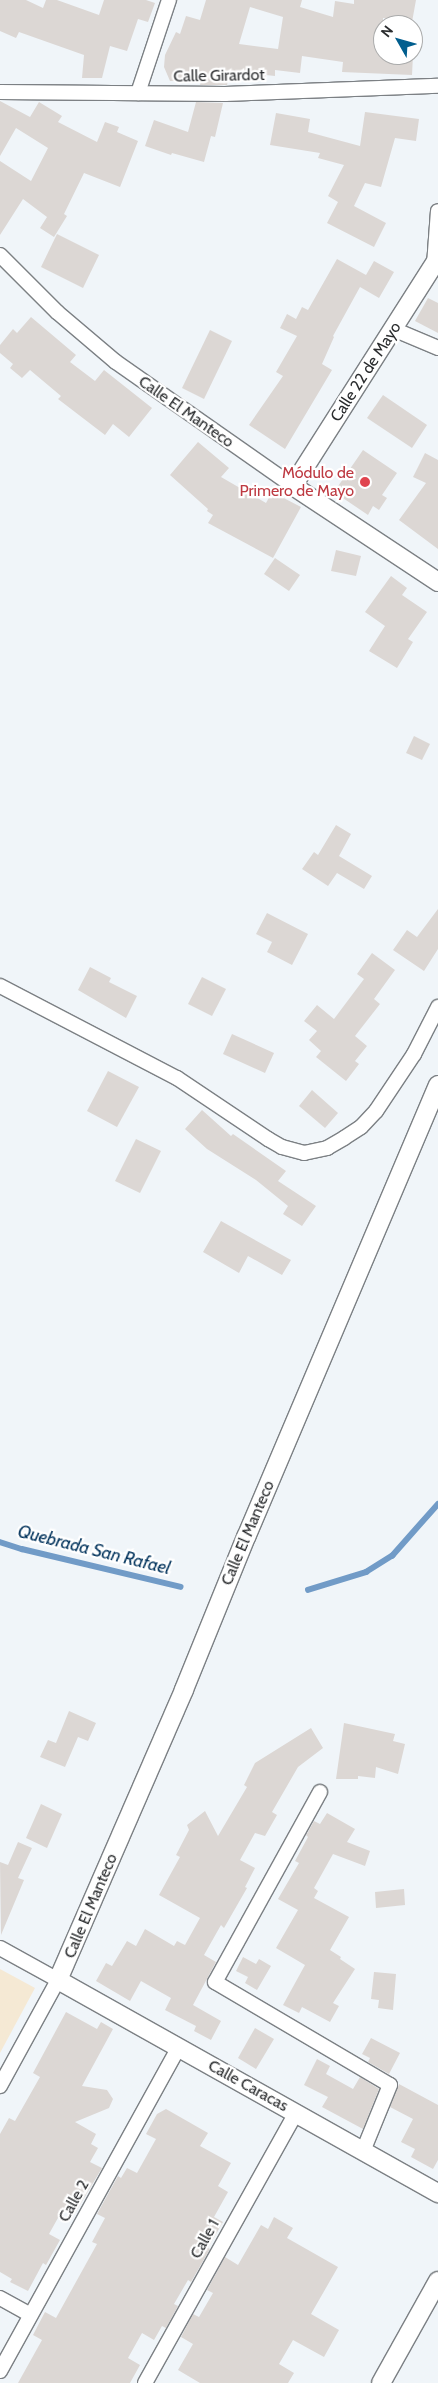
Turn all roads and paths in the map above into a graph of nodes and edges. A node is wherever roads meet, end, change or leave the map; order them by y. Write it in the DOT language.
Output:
graph roads {
  1 [pos="169,0"];
  2 [pos="438,86"];
  3 [pos="0,92"];
  4 [pos="138,93"];
  5 [pos="438,212"];
  6 [pos="0,255"];
  7 [pos="436,262"];
  8 [pos="393,329"];
  9 [pos="438,348"];
  10 [pos="293,486"];
  11 [pos="438,582"];
  12 [pos="0,986"];
  13 [pos="438,1007"];
  14 [pos="438,1085"];
  15 [pos="320,1792"];
  16 [pos="0,1948"];
  17 [pos="58,1980"];
  18 [pos="179,2048"];
  19 [pos="0,2086"];
  20 [pos="296,2113"];
  21 [pos="363,2151"];
  22 [pos="438,2193"];
  23 [pos="438,2281"];
  24 [pos="0,2298"];
  25 [pos="31,2315"];
  26 [pos="0,2371"];
  27 [pos="150,2382"];
  28 [pos="381,2383"];
  1 -- 4 [label="street"];
  2 -- 4 [label="street, Calle Girardot"];
  3 -- 4 [label="street, Calle Girardot"];
  5 -- 7 [label="street"];
  6 -- 10 [label="street, Calle El Manteco"];
  7 -- 8 [label="street, Calle 22 de Mayo"];
  8 -- 9 [label="street"];
  8 -- 10 [label="street, Calle 22 de Mayo"];
  10 -- 11 [label="street, Calle El Manteco"];
  12 -- 13 [label="street"];
  14 -- 17 [label="street, Calle El Manteco"];
  15 -- 21 [label="street"];
  16 -- 17 [label="street"];
  17 -- 18 [label="street, Calle Caracas"];
  17 -- 19 [label="street"];
  18 -- 20 [label="street, Calle Caracas"];
  18 -- 25 [label="street, Calle 2"];
  20 -- 21 [label="street, Calle Caracas"];
  20 -- 27 [label="street, Calle 1"];
  21 -- 22 [label="street, Calle Caracas"];
  23 -- 28 [label="street"];
  24 -- 25 [label="street"];
  25 -- 26 [label="street, Calle 2"];
}
